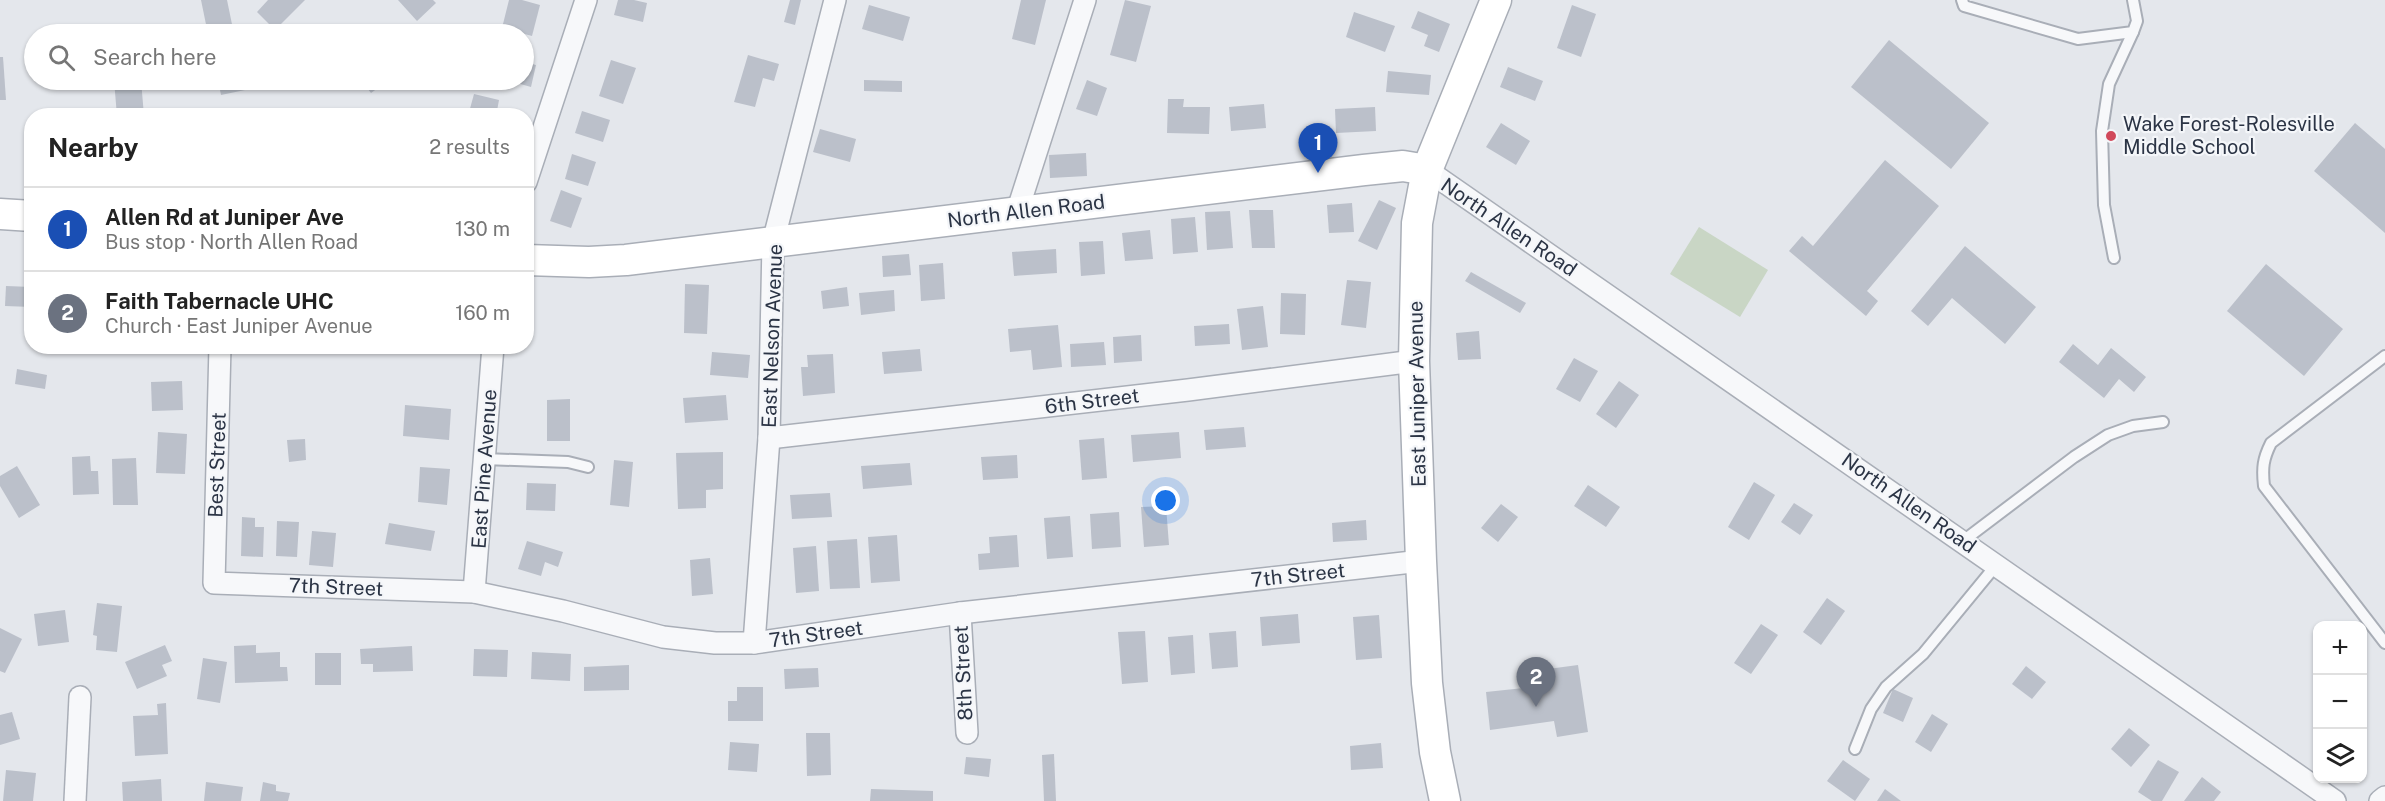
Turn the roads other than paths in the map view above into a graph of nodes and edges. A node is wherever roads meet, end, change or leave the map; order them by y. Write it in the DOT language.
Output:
graph roads {
  1 [pos="586,0"];
  2 [pos="835,0"];
  3 [pos="1085,0"];
  4 [pos="1496,0"];
  5 [pos="1962,0"];
  6 [pos="2133,0"];
  7 [pos="2133,32"];
  8 [pos="534,158"];
  9 [pos="1426,170"];
  10 [pos="1017,212"];
  11 [pos="0,213"];
  12 [pos="24,215"];
  13 [pos="773,242"];
  14 [pos="2114,258"];
  15 [pos="534,260"];
  16 [pos="220,354"];
  17 [pos="492,354"];
  18 [pos="2385,356"];
  19 [pos="1414,361"];
  20 [pos="2163,422"];
  21 [pos="769,438"];
  22 [pos="484,459"];
  23 [pos="588,467"];
  24 [pos="1963,541"];
  25 [pos="1420,561"];
  26 [pos="1997,564"];
  27 [pos="213,583"];
  28 [pos="474,592"];
  29 [pos="960,612"];
  30 [pos="754,643"];
  31 [pos="2385,643"];
  32 [pos="80,698"];
  33 [pos="967,734"];
  34 [pos="1855,749"];
  35 [pos="2385,797"];
  36 [pos="75,801"];
  37 [pos="1445,801"];
  38 [pos="2336,801"];
  39 [pos="2380,801"];
  1 -- 8 [label="street"];
  2 -- 13 [label="street, East Nelson Avenue"];
  3 -- 10 [label="street"];
  4 -- 9 [label="street, East Juniper Avenue"];
  5 -- 7 [label="lane"];
  6 -- 7 [label="lane"];
  7 -- 14 [label="lane"];
  9 -- 10 [label="street, North Allen Road"];
  9 -- 19 [label="street, East Juniper Avenue"];
  9 -- 24 [label="street, North Allen Road"];
  10 -- 13 [label="street, North Allen Road"];
  11 -- 12 [label="street"];
  13 -- 15 [label="street, North Allen Road"];
  13 -- 21 [label="street, East Nelson Avenue"];
  16 -- 27 [label="street, Best Street"];
  17 -- 22 [label="street, East Pine Avenue"];
  18 -- 31 [label="lane"];
  19 -- 21 [label="street, 6th Street"];
  19 -- 25 [label="street, East Juniper Avenue"];
  20 -- 24 [label="lane"];
  21 -- 30 [label="street, East Nelson Avenue"];
  22 -- 23 [label="lane"];
  22 -- 28 [label="street, East Pine Avenue"];
  24 -- 26 [label="street, North Allen Road"];
  25 -- 29 [label="street, 7th Street"];
  25 -- 37 [label="street, East Juniper Avenue"];
  26 -- 34 [label="lane"];
  26 -- 38 [label="street, North Allen Road"];
  27 -- 28 [label="street, 7th Street"];
  28 -- 30 [label="street, 7th Street"];
  29 -- 30 [label="street, 7th Street"];
  29 -- 33 [label="street, 8th Street"];
  32 -- 36 [label="street"];
  35 -- 39 [label="street"];
}
